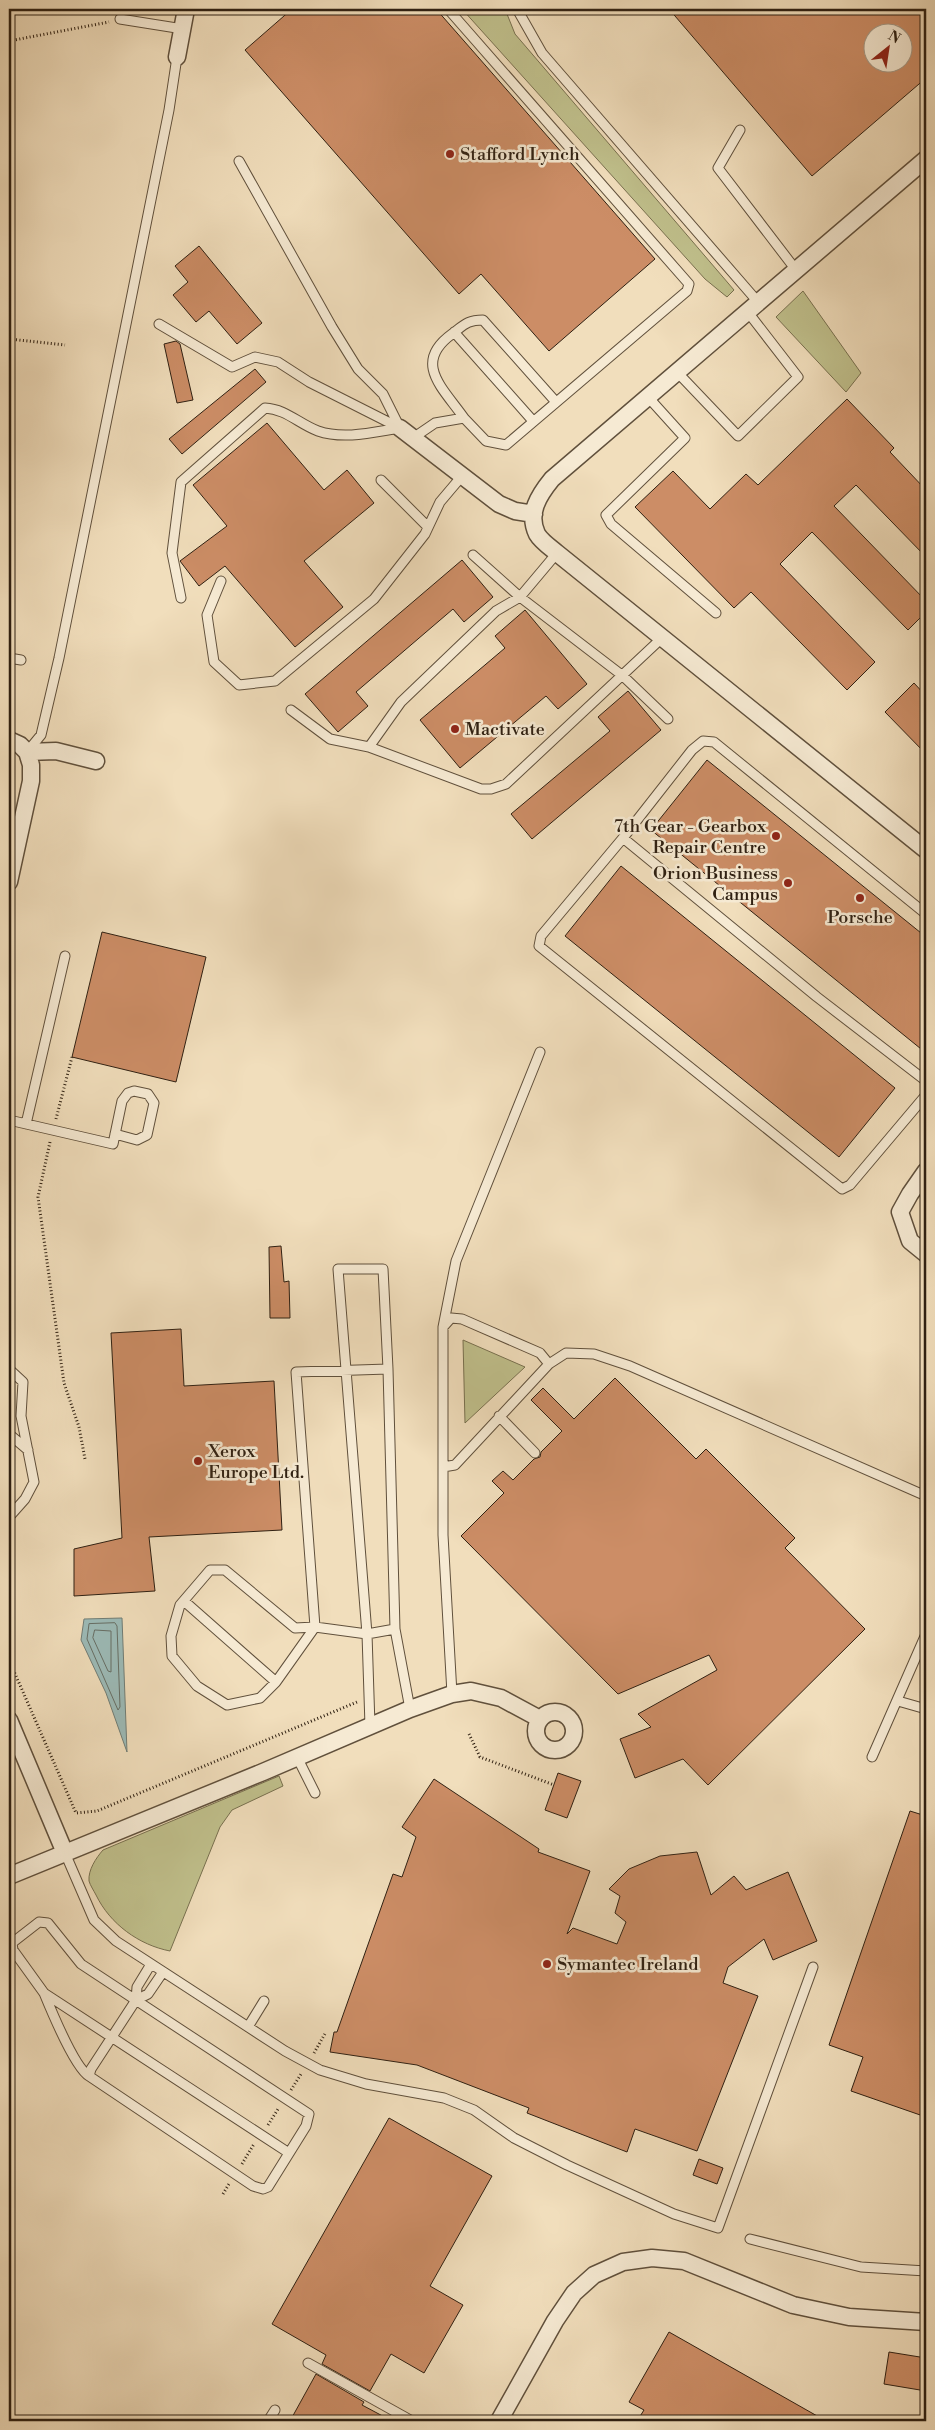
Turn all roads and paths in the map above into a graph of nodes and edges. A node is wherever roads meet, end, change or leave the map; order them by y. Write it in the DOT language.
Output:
graph roads {
  1 [pos="186,9"];
  2 [pos="448,9"];
  3 [pos="517,9"];
  4 [pos="120,19"];
  5 [pos="183,29"];
  6 [pos="9,41"];
  7 [pos="177,57"];
  8 [pos="740,130"];
  9 [pos="926,159"];
  10 [pos="239,161"];
  11 [pos="796,270"];
  12 [pos="752,307"];
  13 [pos="159,324"];
  14 [pos="454,332"];
  15 [pos="9,338"];
  16 [pos="65,345"];
  17 [pos="677,372"];
  18 [pos="648,397"];
  19 [pos="556,402"];
  20 [pos="464,418"];
  21 [pos="533,422"];
  22 [pos="407,433"];
  23 [pos="462,476"];
  24 [pos="381,480"];
  25 [pos="534,514"];
  26 [pos="428,527"];
  27 [pos="557,553"];
  28 [pos="473,555"];
  29 [pos="221,581"];
  30 [pos="520,597"];
  31 [pos="181,598"];
  32 [pos="716,613"];
  33 [pos="663,637"];
  34 [pos="9,658"];
  35 [pos="21,660"];
  36 [pos="623,676"];
  37 [pos="290,710"];
  38 [pos="668,719"];
  39 [pos="9,740"];
  40 [pos="369,748"];
  41 [pos="27,752"];
  42 [pos="96,761"];
  43 [pos="623,838"];
  44 [pos="926,850"];
  45 [pos="9,882"];
  46 [pos="926,914"];
  47 [pos="65,956"];
  48 [pos="540,1052"];
  49 [pos="72,1057"];
  50 [pos="926,1081"];
  51 [pos="926,1095"];
  52 [pos="9,1120"];
  53 [pos="26,1124"];
  54 [pos="53,1131"];
  55 [pos="115,1134"];
  56 [pos="926,1171"];
  57 [pos="926,1254"];
  58 [pos="442,1327"];
  59 [pos="549,1364"];
  60 [pos="9,1369"];
  61 [pos="388,1369"];
  62 [pos="344,1372"];
  63 [pos="499,1416"];
  64 [pos="9,1434"];
  65 [pos="28,1450"];
  66 [pos="535,1453"];
  67 [pos="84,1459"];
  68 [pos="443,1467"];
  69 [pos="926,1496"];
  70 [pos="9,1517"];
  71 [pos="184,1602"];
  72 [pos="315,1627"];
  73 [pos="394,1629"];
  74 [pos="367,1634"];
  75 [pos="926,1634"];
  76 [pos="9,1660"];
  77 [pos="276,1682"];
  78 [pos="452,1694"];
  79 [pos="369,1697"];
  80 [pos="898,1701"];
  81 [pos="410,1709"];
  82 [pos="926,1710"];
  83 [pos="540,1719"];
  84 [pos="9,1720"];
  85 [pos="370,1726"];
  86 [pos="469,1734"];
  87 [pos="872,1757"];
  88 [pos="297,1758"];
  89 [pos="554,1785"];
  90 [pos="315,1793"];
  91 [pos="65,1853"];
  92 [pos="9,1876"];
  93 [pos="151,1964"];
  94 [pos="813,1967"];
  95 [pos="163,1972"];
  96 [pos="44,1993"];
  97 [pos="136,2000"];
  98 [pos="264,2001"];
  99 [pos="248,2027"];
  100 [pos="326,2032"];
  101 [pos="111,2038"];
  102 [pos="308,2063"];
  103 [pos="89,2076"];
  104 [pos="286,2098"];
  105 [pos="260,2135"];
  106 [pos="288,2153"];
  107 [pos="236,2174"];
  108 [pos="222,2194"];
  109 [pos="750,2238"];
  110 [pos="926,2271"];
  111 [pos="926,2322"];
  112 [pos="308,2363"];
  113 [pos="275,2410"];
  114 [pos="268,2421"];
  115 [pos="412,2421"];
  116 [pos="500,2421"];
  1 -- 5 [label="street"];
  2 -- 19 [label="lane"];
  3 -- 12 [label="lane"];
  4 -- 5 [label="lane"];
  4 -- 6 [label="path"];
  5 -- 7 [label="street"];
  7 -- 41 [label="lane"];
  8 -- 11 [label="lane"];
  9 -- 11 [label="street"];
  10 -- 22 [label="lane"];
  11 -- 12 [label="street"];
  12 -- 17 [label="street"];
  12 -- 17 [label="lane"];
  13 -- 22 [label="lane"];
  14 -- 19 [label="lane"];
  14 -- 20 [label="lane"];
  14 -- 21 [label="lane"];
  15 -- 16 [label="path"];
  17 -- 18 [label="street"];
  18 -- 25 [label="street"];
  18 -- 32 [label="lane"];
  19 -- 21 [label="lane"];
  20 -- 21 [label="lane"];
  20 -- 22 [label="lane"];
  22 -- 23 [label="street"];
  22 -- 31 [label="lane"];
  23 -- 25 [label="street"];
  23 -- 26 [label="lane"];
  24 -- 26 [label="lane"];
  25 -- 27 [label="street"];
  26 -- 29 [label="lane"];
  27 -- 30 [label="lane"];
  27 -- 33 [label="street"];
  28 -- 30 [label="lane"];
  30 -- 36 [label="lane"];
  30 -- 40 [label="lane"];
  33 -- 36 [label="lane"];
  33 -- 44 [label="street"];
  34 -- 35 [label="lane"];
  36 -- 38 [label="lane"];
  36 -- 40 [label="lane"];
  37 -- 40 [label="lane"];
  39 -- 41 [label="street"];
  41 -- 42 [label="street"];
  41 -- 45 [label="street"];
  43 -- 46 [label="lane"];
  43 -- 50 [label="lane"];
  43 -- 51 [label="lane"];
  47 -- 53 [label="lane"];
  48 -- 58 [label="lane"];
  49 -- 54 [label="path"];
  52 -- 53 [label="lane"];
  53 -- 54 [label="lane"];
  54 -- 55 [label="lane"];
  54 -- 67 [label="path"];
  55 -- 55 [label="lane"];
  56 -- 57 [label="street"];
  58 -- 59 [label="lane"];
  58 -- 68 [label="lane"];
  59 -- 63 [label="lane"];
  59 -- 69 [label="lane"];
  60 -- 65 [label="lane"];
  61 -- 62 [label="lane"];
  61 -- 62 [label="lane"];
  61 -- 73 [label="lane"];
  62 -- 72 [label="lane"];
  62 -- 74 [label="lane"];
  63 -- 66 [label="lane"];
  63 -- 68 [label="lane"];
  64 -- 65 [label="lane"];
  65 -- 70 [label="lane"];
  68 -- 78 [label="lane"];
  71 -- 72 [label="lane"];
  71 -- 77 [label="lane"];
  71 -- 77 [label="lane"];
  72 -- 74 [label="lane"];
  72 -- 77 [label="lane"];
  73 -- 74 [label="lane"];
  73 -- 81 [label="lane"];
  74 -- 79 [label="lane"];
  75 -- 80 [label="lane"];
  76 -- 79 [label="path"];
  78 -- 81 [label="street"];
  78 -- 83 [label="street"];
  79 -- 85 [label="lane"];
  80 -- 82 [label="lane"];
  80 -- 87 [label="lane"];
  81 -- 85 [label="street"];
  84 -- 91 [label="street"];
  85 -- 88 [label="street"];
  86 -- 89 [label="path"];
  88 -- 90 [label="lane"];
  88 -- 91 [label="street"];
  91 -- 92 [label="street"];
  91 -- 93 [label="lane"];
  93 -- 95 [label="lane"];
  93 -- 97 [label="lane"];
  94 -- 102 [label="lane"];
  95 -- 97 [label="lane"];
  95 -- 99 [label="lane"];
  96 -- 97 [label="lane"];
  96 -- 101 [label="lane"];
  96 -- 103 [label="lane"];
  97 -- 101 [label="lane"];
  97 -- 104 [label="lane"];
  98 -- 99 [label="lane"];
  99 -- 102 [label="lane"];
  100 -- 102 [label="path"];
  101 -- 103 [label="lane"];
  101 -- 105 [label="lane"];
  102 -- 104 [label="path"];
  103 -- 107 [label="lane"];
  104 -- 105 [label="path"];
  104 -- 106 [label="lane"];
  105 -- 106 [label="lane"];
  105 -- 107 [label="path"];
  106 -- 107 [label="lane"];
  107 -- 108 [label="path"];
  109 -- 110 [label="lane"];
  111 -- 116 [label="street"];
  112 -- 115 [label="lane"];
  113 -- 114 [label="lane"];
}
